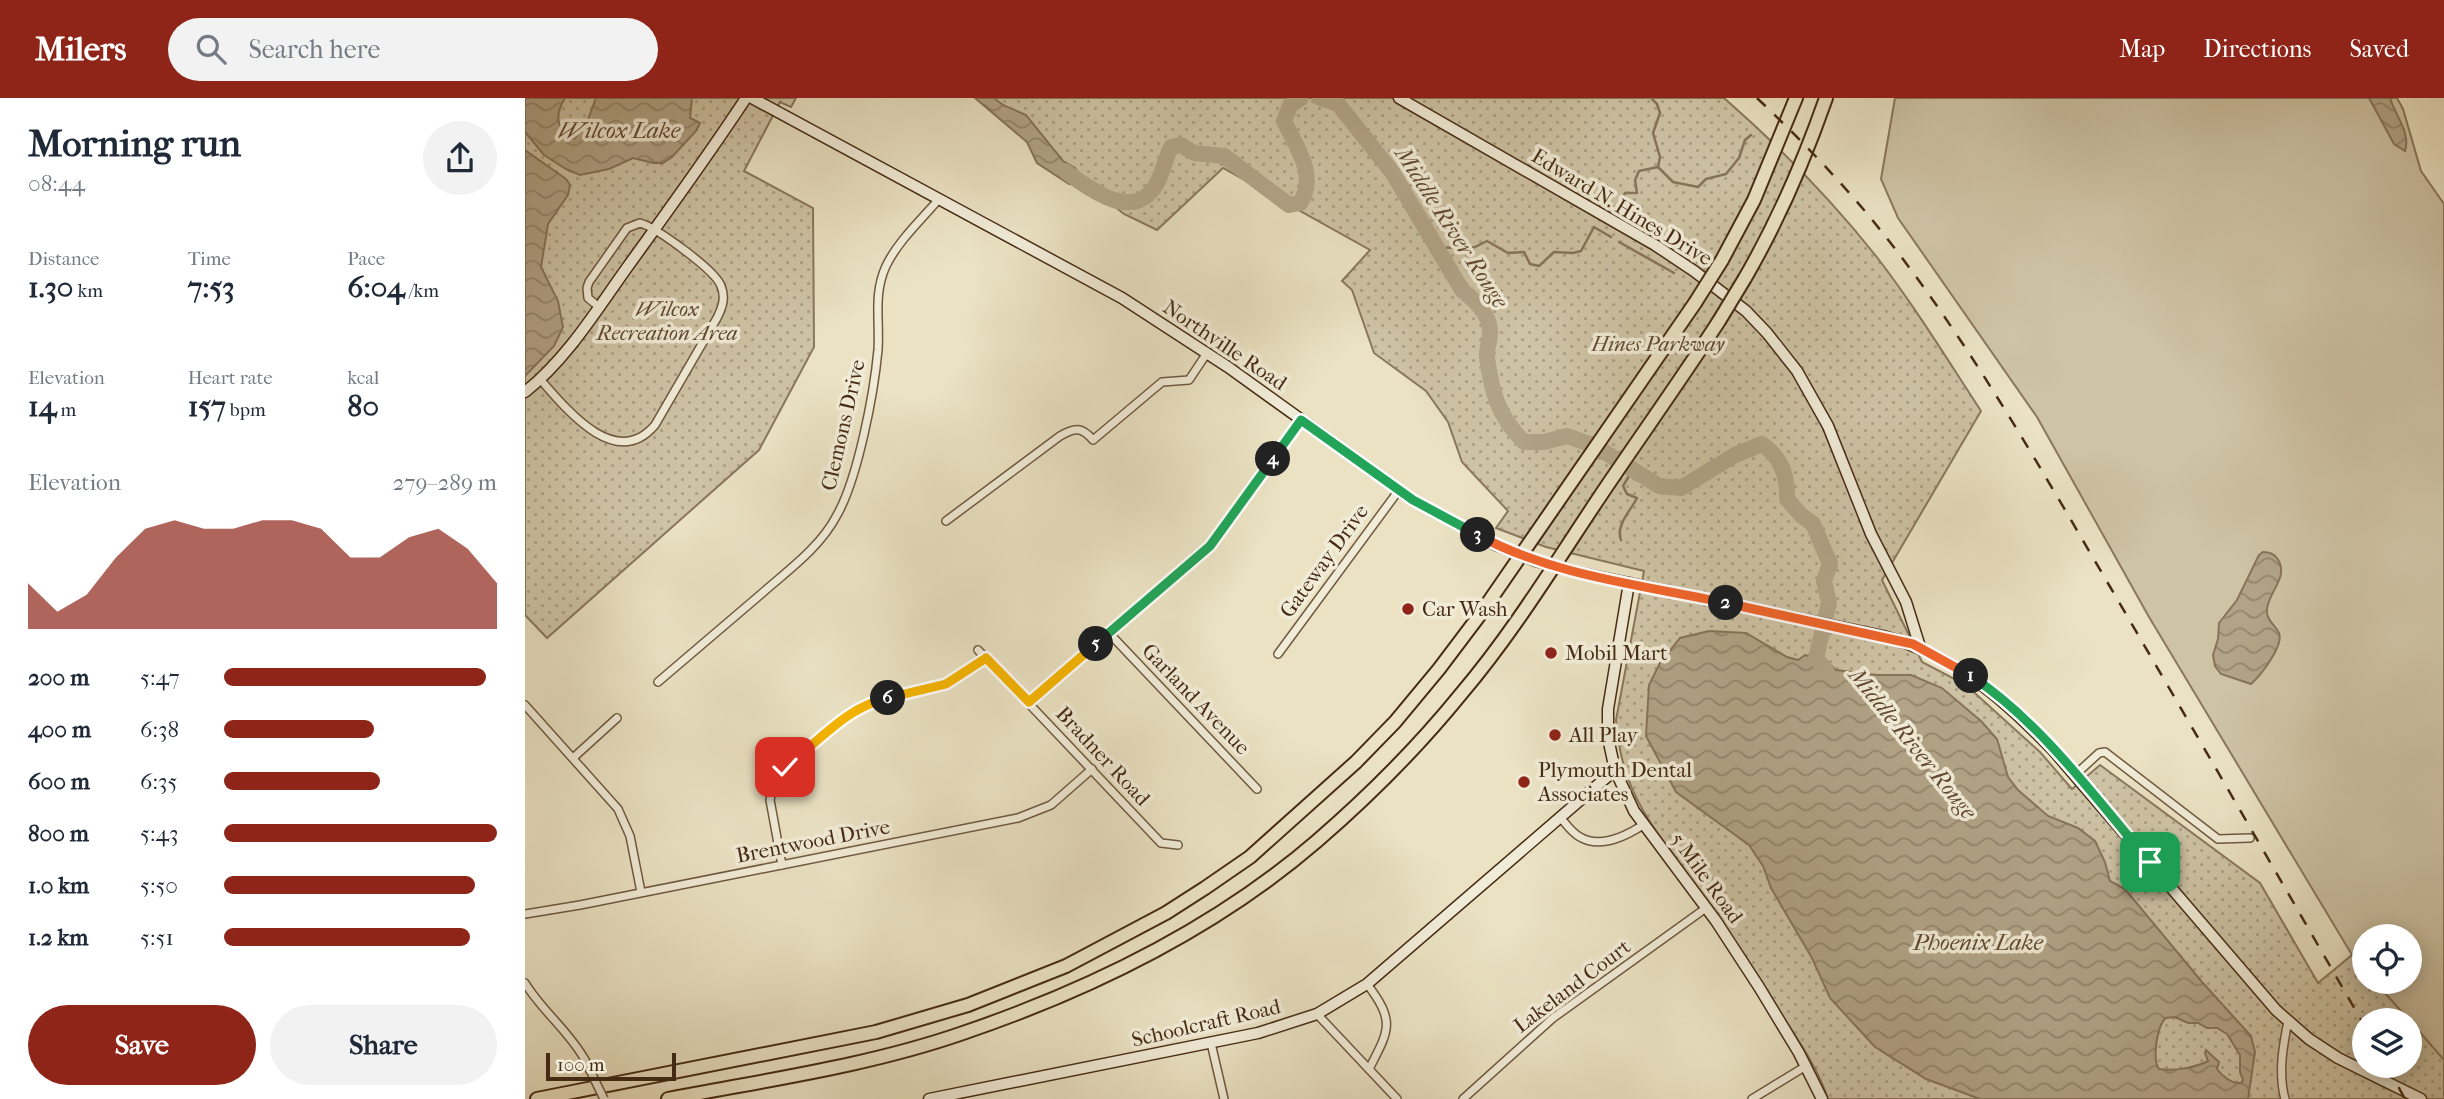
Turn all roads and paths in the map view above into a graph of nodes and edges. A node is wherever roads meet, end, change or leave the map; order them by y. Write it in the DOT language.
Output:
graph roads {
  1 [pos="746,98"];
  2 [pos="752,98"];
  3 [pos="1399,98"];
  4 [pos="1796,98"];
  5 [pos="1826,98"];
  6 [pos="939,199"];
  7 [pos="655,229"];
  8 [pos="599,307"];
  9 [pos="1207,353"];
  10 [pos="540,380"];
  11 [pos="525,392"];
  12 [pos="1301,420"];
  13 [pos="1399,490"];
  14 [pos="946,521"];
  15 [pos="1629,583"];
  16 [pos="1109,633"];
  17 [pos="1920,647"];
  18 [pos="978,650"];
  19 [pos="1278,654"];
  20 [pos="986,658"];
  21 [pos="658,682"];
  22 [pos="1029,702"];
  23 [pos="525,705"];
  24 [pos="617,718"];
  25 [pos="573,758"];
  26 [pos="1092,769"];
  27 [pos="1615,770"];
  28 [pos="2075,775"];
  29 [pos="1257,789"];
  30 [pos="1560,817"];
  31 [pos="1643,825"];
  32 [pos="2250,838"];
  33 [pos="1178,845"];
  34 [pos="782,865"];
  35 [pos="641,892"];
  36 [pos="1706,908"];
  37 [pos="525,914"];
  38 [pos="525,983"];
  39 [pos="1367,984"];
  40 [pos="528,995"];
  41 [pos="1317,1014"];
  42 [pos="2288,1020"];
  43 [pos="1211,1043"];
  44 [pos="1806,1066"];
  45 [pos="1369,1069"];
  46 [pos="537,1099"];
  47 [pos="604,1099"];
  48 [pos="668,1099"];
  49 [pos="929,1099"];
  50 [pos="1224,1099"];
  51 [pos="1397,1099"];
  52 [pos="1463,1099"];
  53 [pos="1752,1099"];
  54 [pos="1822,1099"];
  55 [pos="2285,1099"];
  56 [pos="2421,1099"];
  1 -- 7 [label="street"];
  2 -- 6 [label="street, Northville Road"];
  3 -- 17 [label="street, Edward N. Hines Drive"];
  4 -- 46 [label="highway, bridge"];
  5 -- 48 [label="highway, bridge"];
  6 -- 9 [label="street, Northville Road"];
  6 -- 21 [label="street, Clemons Drive"];
  7 -- 8 [label="street"];
  7 -- 8 [label="street"];
  7 -- 10 [label="street"];
  8 -- 10 [label="street"];
  9 -- 12 [label="street, Northville Road"];
  9 -- 14 [label="street"];
  10 -- 11 [label="street"];
  12 -- 13 [label="street, Northville Road"];
  12 -- 16 [label="street"];
  13 -- 15 [label="street, Northville Road, bridge"];
  13 -- 19 [label="street, Gateway Drive"];
  15 -- 17 [label="street, Northville Road"];
  15 -- 27 [label="street, 5 Mile Road"];
  16 -- 22 [label="street"];
  16 -- 29 [label="street, Garland Avenue"];
  17 -- 28 [label="street, Northville Road"];
  18 -- 20 [label="street, Bradner Road"];
  20 -- 22 [label="street, Bradner Road"];
  20 -- 34 [label="street"];
  22 -- 26 [label="street, Bradner Road"];
  23 -- 25 [label="street"];
  24 -- 25 [label="street"];
  25 -- 35 [label="street"];
  26 -- 33 [label="street, Bradner Road"];
  26 -- 34 [label="street, Brentwood Drive"];
  27 -- 30 [label="street, Schoolcraft Road"];
  27 -- 31 [label="street, 5 Mile Road"];
  28 -- 32 [label="street"];
  28 -- 42 [label="street, Northville Road"];
  30 -- 31 [label="street"];
  30 -- 39 [label="street, Schoolcraft Road"];
  31 -- 36 [label="street, 5 Mile Road"];
  34 -- 35 [label="street, Brentwood Drive"];
  35 -- 37 [label="street, Brentwood Drive"];
  36 -- 44 [label="street, 5 Mile Road"];
  36 -- 52 [label="street, Lakeland Court"];
  38 -- 40 [label="street"];
  39 -- 41 [label="street, Schoolcraft Road"];
  39 -- 45 [label="street"];
  40 -- 47 [label="street, bridge"];
  41 -- 43 [label="street, Schoolcraft Road"];
  41 -- 45 [label="street"];
  42 -- 55 [label="street"];
  42 -- 56 [label="street, Northville Road"];
  43 -- 49 [label="street, Schoolcraft Road"];
  43 -- 50 [label="street"];
  44 -- 53 [label="street"];
  44 -- 54 [label="street, 5 Mile Road"];
  45 -- 51 [label="street"];
}
